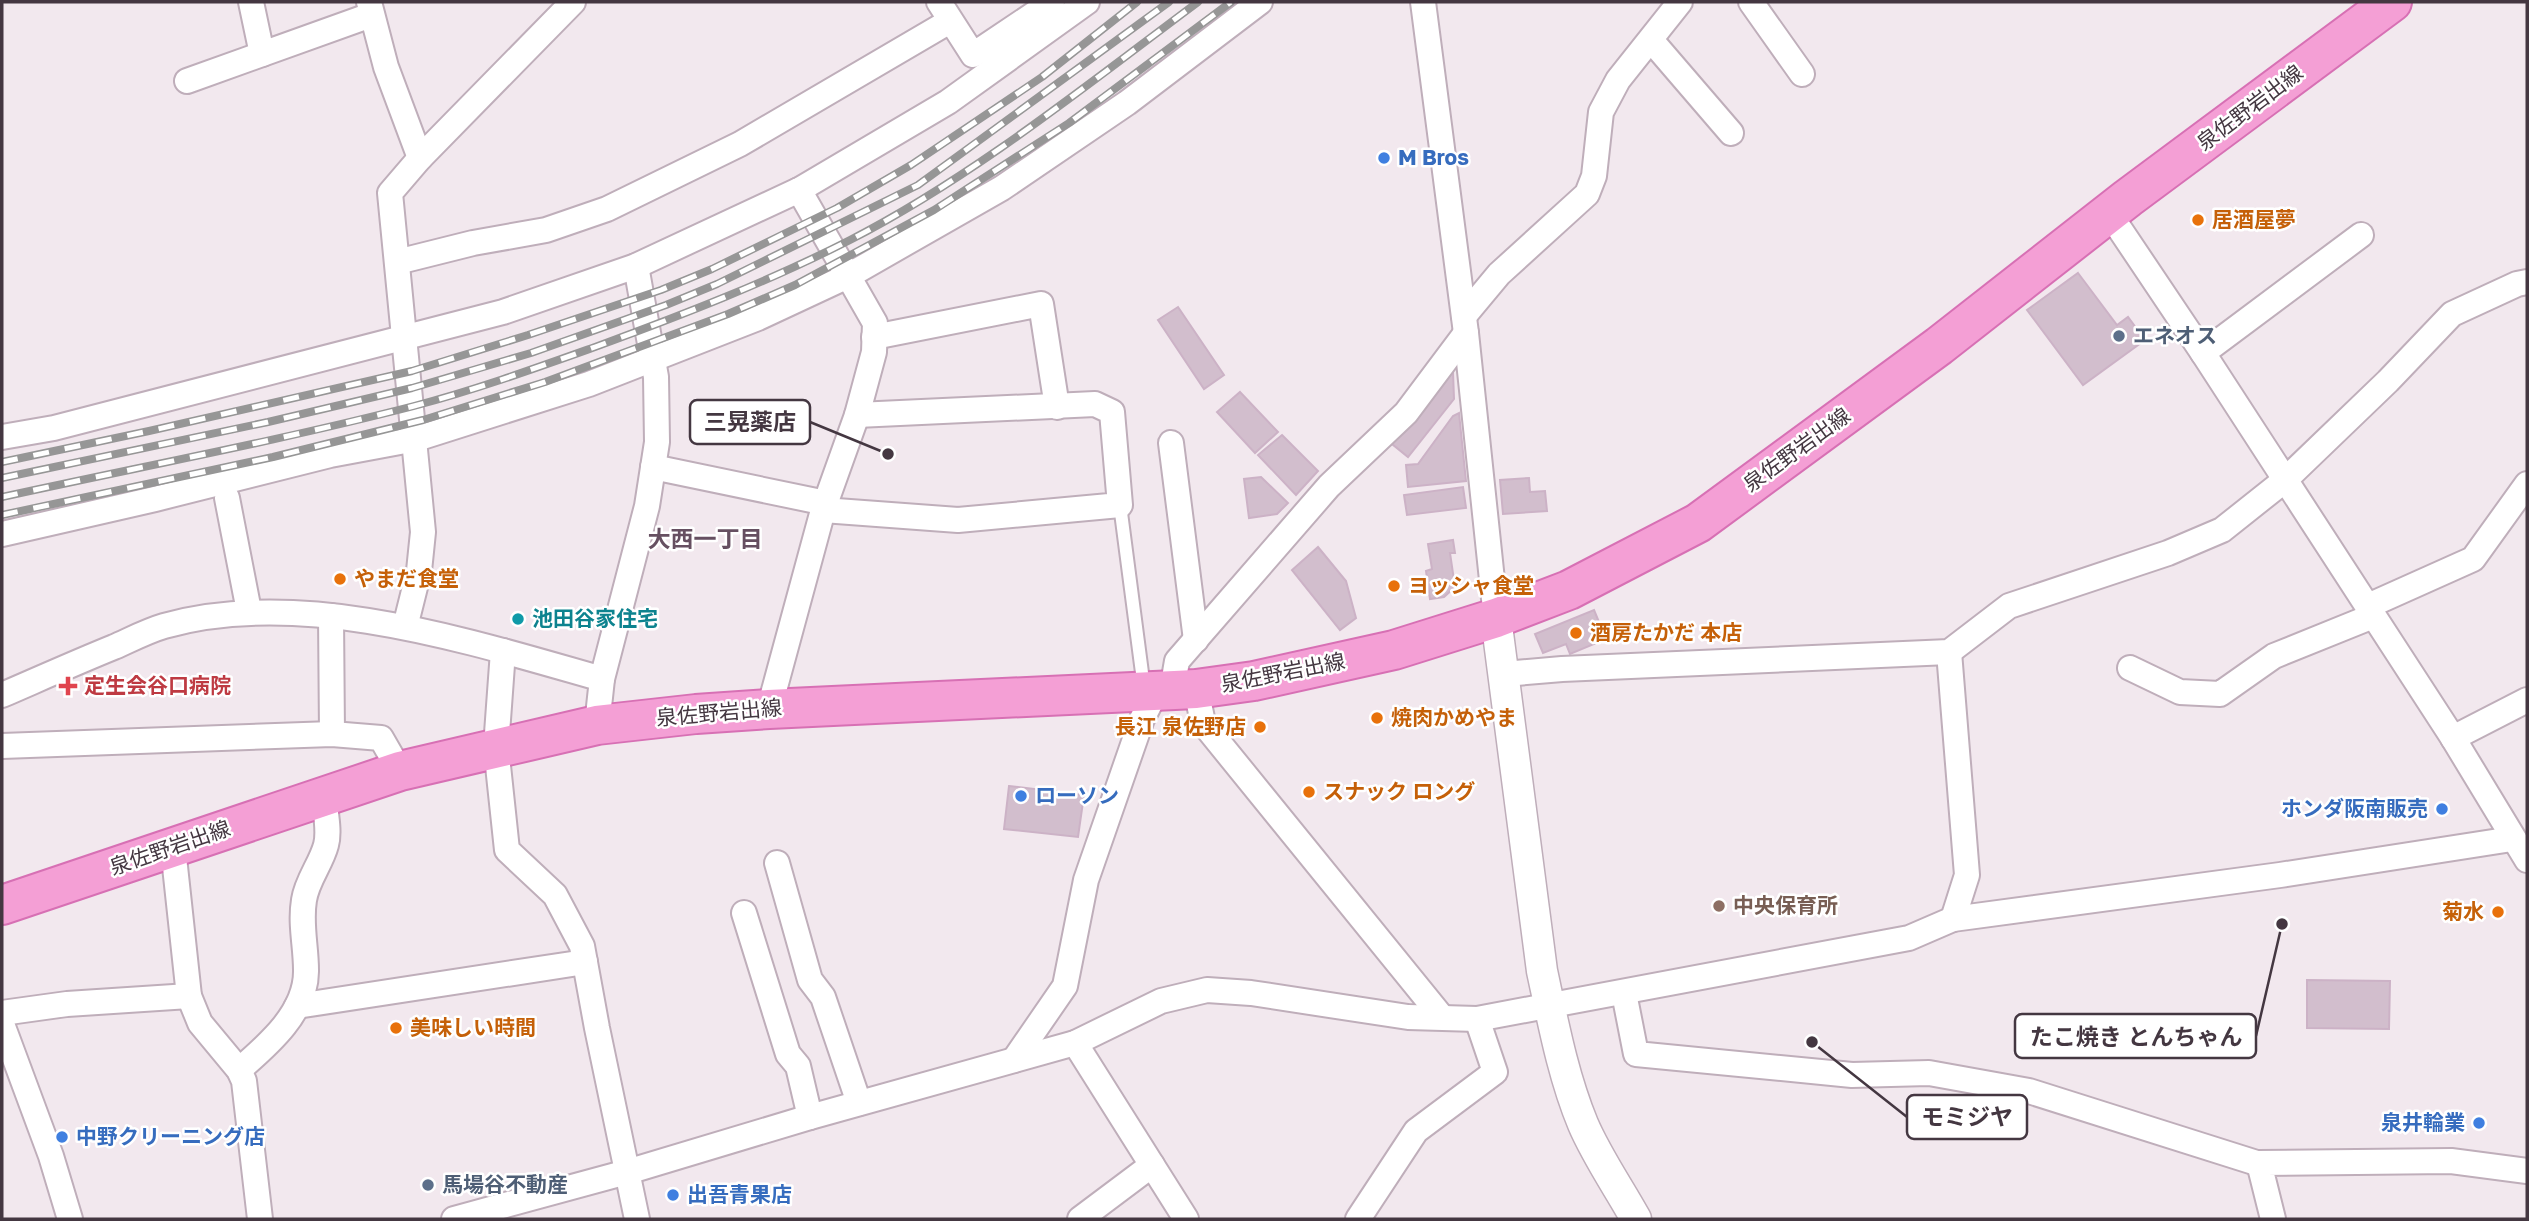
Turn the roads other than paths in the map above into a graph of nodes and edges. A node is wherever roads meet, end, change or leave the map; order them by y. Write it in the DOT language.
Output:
graph roads {
  1 [pos="251,2"];
  2 [pos="573,2"];
  3 [pos="1052,2"];
  4 [pos="1260,2"];
  5 [pos="1423,2"];
  6 [pos="1680,2"];
  7 [pos="1751,2"];
  8 [pos="2392,2"];
  9 [pos="1079,4"];
  10 [pos="370,8"];
  11 [pos="944,11"];
  12 [pos="1651,40"];
  13 [pos="262,54"];
  14 [pos="1802,74"];
  15 [pos="187,81"];
  16 [pos="1731,133"];
  17 [pos="420,158"];
  18 [pos="799,190"];
  19 [pos="2109,213"];
  20 [pos="2361,236"];
  21 [pos="397,262"];
  22 [pos="636,266"];
  23 [pos="848,276"];
  24 [pos="2524,276"];
  25 [pos="1465,324"];
  26 [pos="874,337"];
  27 [pos="404,338"];
  28 [pos="2203,353"];
  29 [pos="652,358"];
  30 [pos="1057,407"];
  31 [pos="857,415"];
  32 [pos="2,437"];
  33 [pos="416,439"];
  34 [pos="1171,443"];
  35 [pos="653,467"];
  36 [pos="2285,480"];
  37 [pos="2527,484"];
  38 [pos="227,498"];
  39 [pos="1120,505"];
  40 [pos="825,507"];
  41 [pos="2,534"];
  42 [pos="249,611"];
  43 [pos="2371,611"];
  44 [pos="331,616"];
  45 [pos="1496,618"];
  46 [pos="405,627"];
  47 [pos="1196,640"];
  48 [pos="503,651"];
  49 [pos="1950,652"];
  50 [pos="2130,668"];
  51 [pos="1504,674"];
  52 [pos="603,679"];
  53 [pos="1167,691"];
  54 [pos="2,695"];
  55 [pos="2527,700"];
  56 [pos="769,709"];
  57 [pos="597,725"];
  58 [pos="332,734"];
  59 [pos="2453,738"];
  60 [pos="2,746"];
  61 [pos="496,747"];
  62 [pos="400,771"];
  63 [pos="324,796"];
  64 [pos="2512,839"];
  65 [pos="173,848"];
  66 [pos="2527,860"];
  67 [pos="777,863"];
  68 [pos="2,905"];
  69 [pos="744,913"];
  70 [pos="1953,919"];
  71 [pos="585,962"];
  72 [pos="1624,993"];
  73 [pos="188,996"];
  74 [pos="297,1006"];
  75 [pos="1550,1006"];
  76 [pos="2,1013"];
  77 [pos="1441,1016"];
  78 [pos="1477,1019"];
  79 [pos="2,1024"];
  80 [pos="1075,1043"];
  81 [pos="1014,1059"];
  82 [pos="239,1070"];
  83 [pos="859,1103"];
  84 [pos="810,1117"];
  85 [pos="2261,1164"];
  86 [pos="1152,1165"];
  87 [pos="2527,1171"];
  88 [pos="627,1172"];
  89 [pos="69,1219"];
  90 [pos="260,1219"];
  91 [pos="454,1219"];
  92 [pos="637,1219"];
  93 [pos="1080,1219"];
  94 [pos="1186,1219"];
  95 [pos="1358,1219"];
  96 [pos="1636,1219"];
  97 [pos="2273,1219"];
  1 -- 13 [label="street"];
  2 -- 17 [label="street"];
  3 -- 11 [label="street"];
  4 -- 23 [label="street"];
  5 -- 25 [label="street"];
  6 -- 12 [label="street"];
  7 -- 14 [label="street"];
  8 -- 19 [label="main road, 泉佐野岩出線"];
  9 -- 18 [label="street"];
  10 -- 13 [label="street"];
  10 -- 17 [label="street"];
  11 -- 21 [label="street"];
  12 -- 16 [label="street"];
  12 -- 25 [label="street"];
  13 -- 15 [label="street"];
  17 -- 21 [label="street"];
  18 -- 22 [label="street"];
  18 -- 23 [label="street"];
  19 -- 28 [label="street"];
  19 -- 45 [label="main road, 泉佐野岩出線"];
  20 -- 28 [label="street"];
  21 -- 27 [label="street"];
  22 -- 27 [label="street"];
  22 -- 29 [label="street"];
  23 -- 26 [label="street"];
  23 -- 29 [label="street"];
  24 -- 36 [label="street"];
  25 -- 45 [label="street"];
  25 -- 47 [label="street"];
  26 -- 30 [label="street"];
  26 -- 31 [label="street"];
  27 -- 32 [label="street"];
  27 -- 33 [label="street"];
  28 -- 36 [label="street"];
  29 -- 33 [label="street"];
  29 -- 35 [label="street"];
  30 -- 31 [label="street"];
  30 -- 39 [label="street"];
  31 -- 40 [label="street"];
  33 -- 41 [label="street"];
  33 -- 46 [label="street"];
  34 -- 47 [label="street"];
  35 -- 40 [label="street"];
  35 -- 52 [label="street"];
  36 -- 43 [label="street"];
  36 -- 49 [label="street"];
  37 -- 43 [label="street"];
  38 -- 42 [label="street"];
  39 -- 40 [label="street"];
  39 -- 53 [label="lane"];
  40 -- 56 [label="street"];
  42 -- 44 [label="street"];
  42 -- 54 [label="street"];
  43 -- 50 [label="street"];
  43 -- 59 [label="street"];
  44 -- 46 [label="street"];
  44 -- 58 [label="street"];
  45 -- 51 [label="street"];
  45 -- 53 [label="main road, 泉佐野岩出線"];
  46 -- 48 [label="street"];
  47 -- 53 [label="street"];
  48 -- 52 [label="street"];
  48 -- 61 [label="street"];
  49 -- 51 [label="street"];
  49 -- 70 [label="street"];
  51 -- 75 [label="street"];
  52 -- 57 [label="street"];
  53 -- 56 [label="main road, 泉佐野岩出線"];
  53 -- 77 [label="street"];
  53 -- 81 [label="street"];
  55 -- 59 [label="street"];
  56 -- 57 [label="main road, 泉佐野岩出線"];
  57 -- 61 [label="main road, 泉佐野岩出線"];
  58 -- 60 [label="street"];
  58 -- 62 [label="street"];
  59 -- 64 [label="street"];
  61 -- 62 [label="main road, 泉佐野岩出線"];
  61 -- 71 [label="street"];
  62 -- 63 [label="main road, 泉佐野岩出線"];
  63 -- 65 [label="main road, 泉佐野岩出線"];
  63 -- 74 [label="street"];
  64 -- 66 [label="street"];
  64 -- 70 [label="street"];
  65 -- 68 [label="main road, 泉佐野岩出線"];
  65 -- 73 [label="street"];
  67 -- 83 [label="street"];
  69 -- 84 [label="street"];
  70 -- 72 [label="street"];
  71 -- 74 [label="street"];
  71 -- 88 [label="street"];
  72 -- 75 [label="street"];
  72 -- 85 [label="street"];
  73 -- 76 [label="street"];
  73 -- 82 [label="street"];
  74 -- 82 [label="street"];
  75 -- 78 [label="street"];
  75 -- 96 [label="street"];
  77 -- 78 [label="street"];
  77 -- 80 [label="street"];
  78 -- 95 [label="street"];
  79 -- 89 [label="street"];
  80 -- 81 [label="street"];
  80 -- 86 [label="street"];
  81 -- 83 [label="street"];
  82 -- 90 [label="street"];
  83 -- 84 [label="street"];
  84 -- 88 [label="street"];
  85 -- 87 [label="street"];
  85 -- 97 [label="street"];
  86 -- 93 [label="street"];
  86 -- 94 [label="street"];
  88 -- 91 [label="street"];
  88 -- 92 [label="street"];
}
